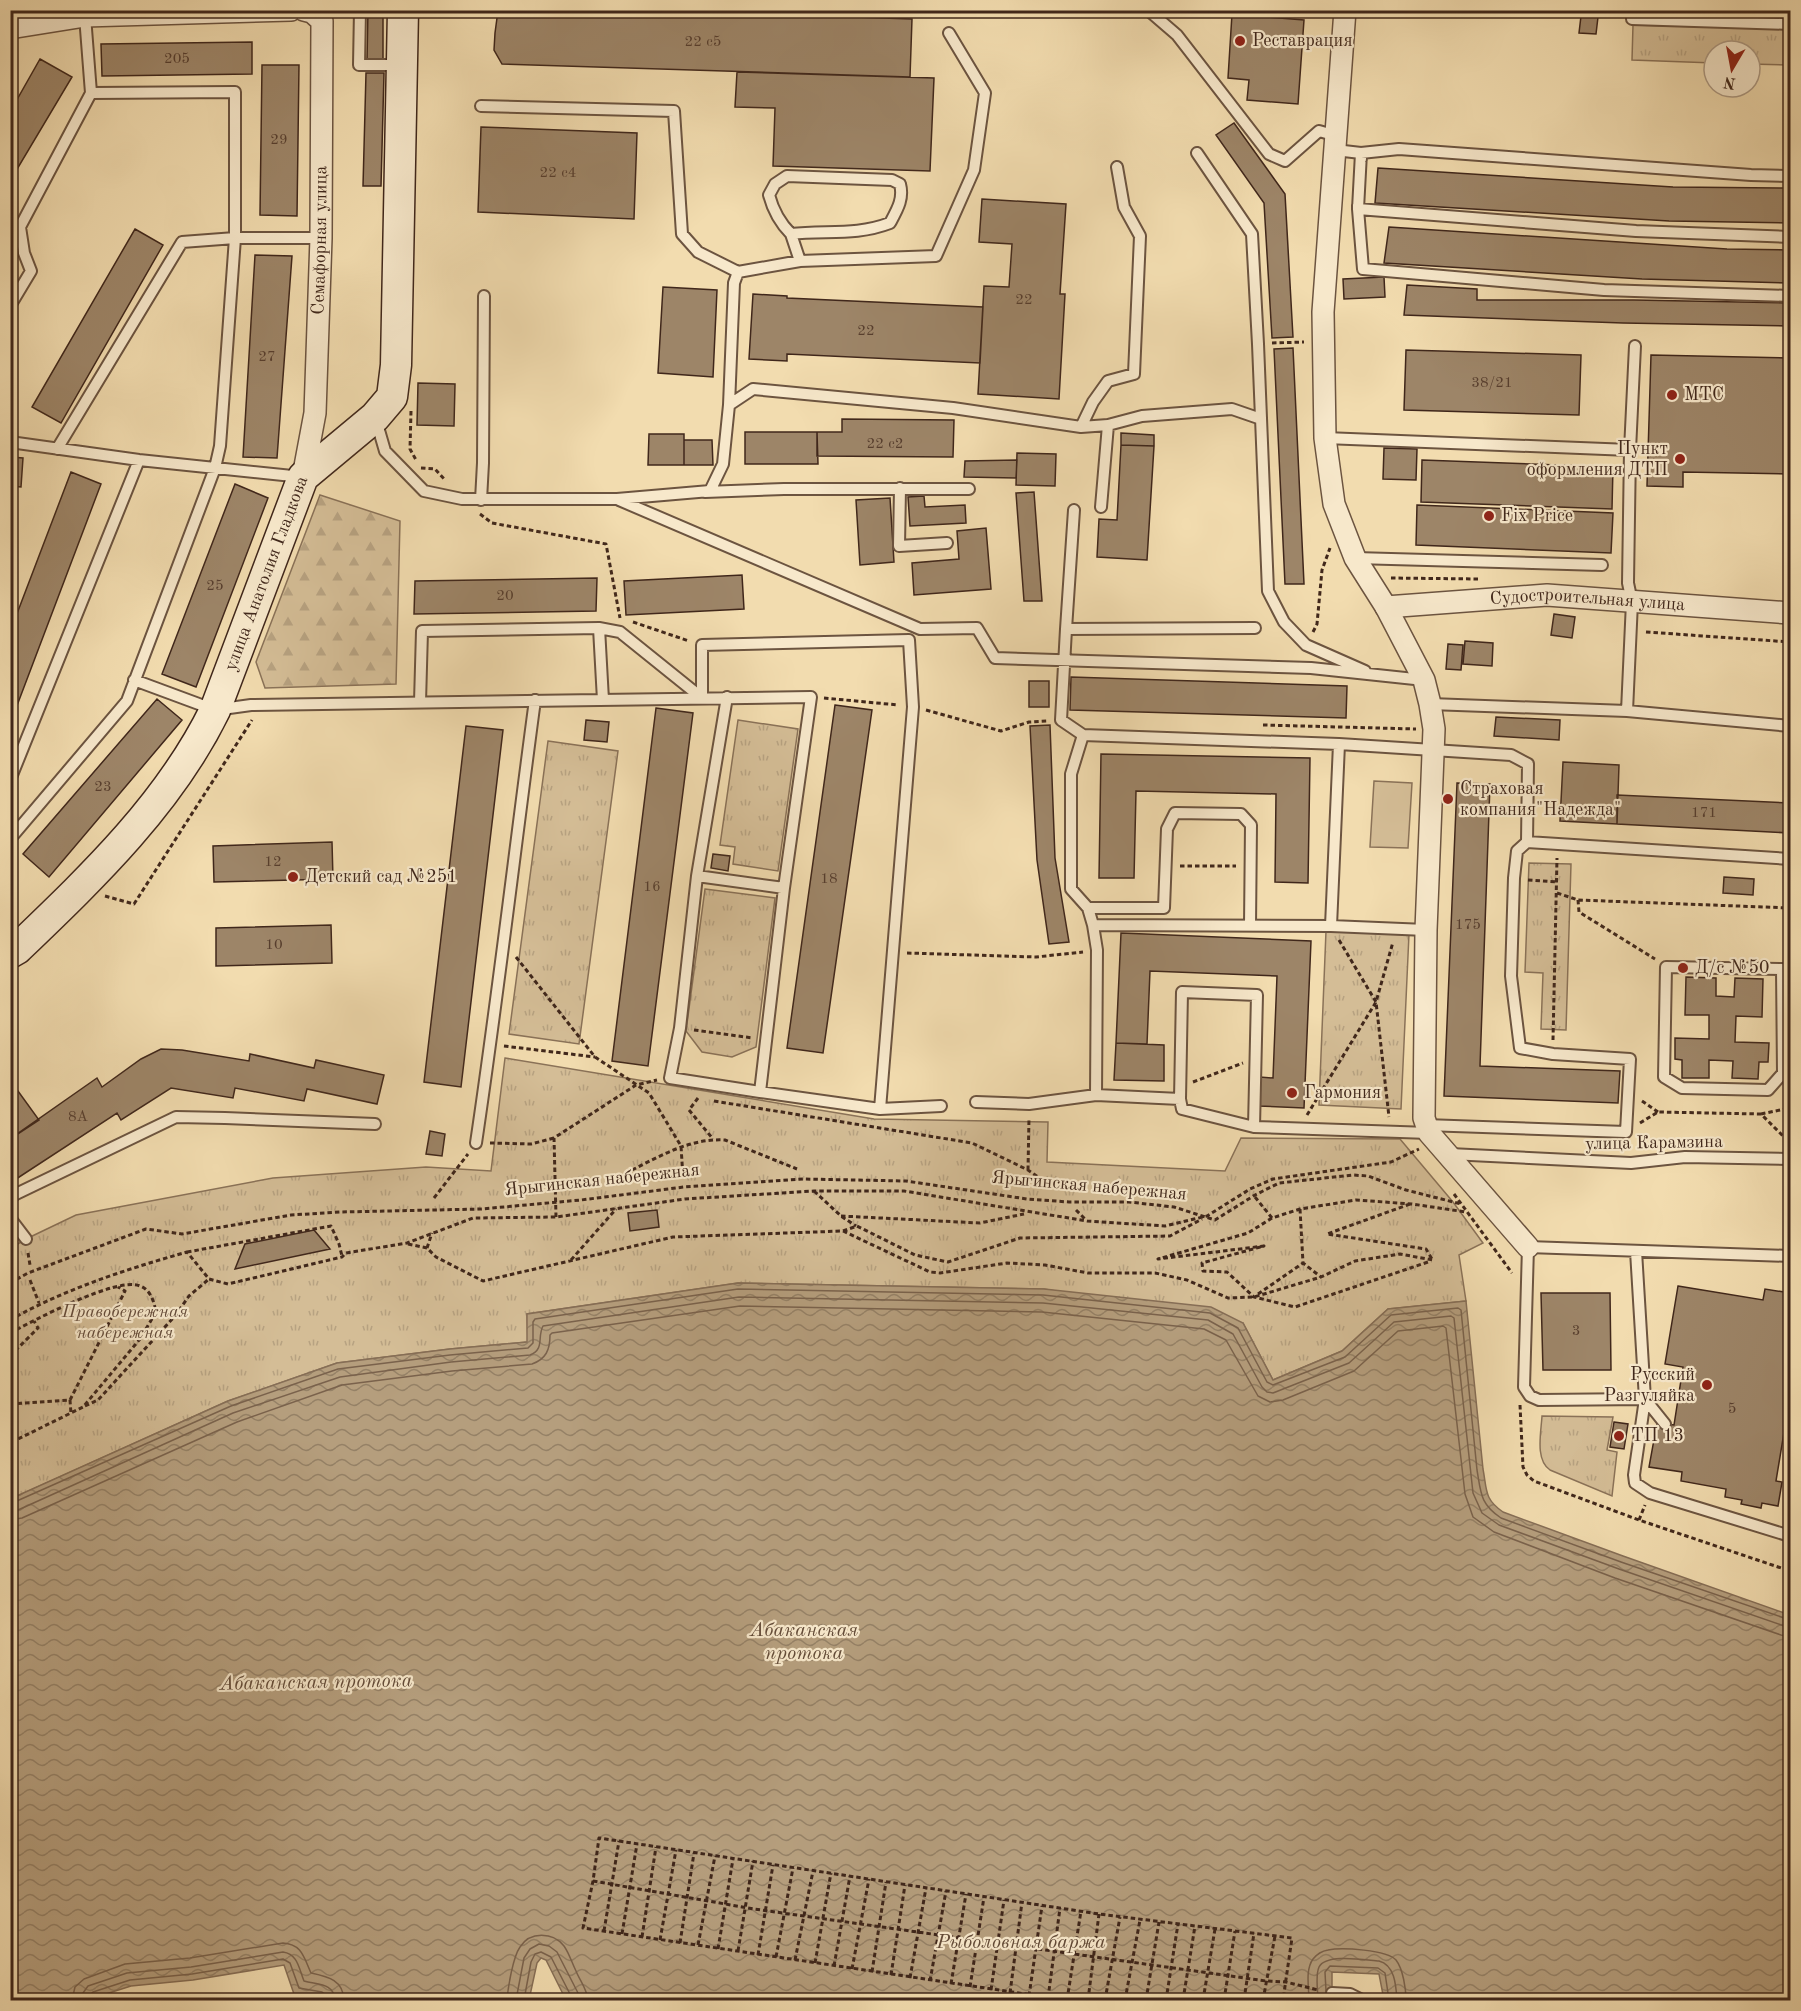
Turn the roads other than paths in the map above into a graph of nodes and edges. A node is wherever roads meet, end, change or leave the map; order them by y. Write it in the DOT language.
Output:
graph roads {
  1 [pos="291,10"];
  2 [pos="304,10"];
  3 [pos="360,10"];
  4 [pos="403,10"];
  5 [pos="1148,10"];
  6 [pos="1345,10"];
  7 [pos="1632,10"];
  8 [pos="85,16"];
  9 [pos="1791,24"];
  10 [pos="10,28"];
  11 [pos="949,33"];
  12 [pos="402,65"];
  13 [pos="91,93"];
  14 [pos="481,106"];
  15 [pos="1336,143"];
  16 [pos="1197,153"];
  17 [pos="1361,153"];
  18 [pos="1117,167"];
  19 [pos="1791,176"];
  20 [pos="1358,209"];
  21 [pos="791,234"];
  22 [pos="1791,237"];
  23 [pos="235,238"];
  24 [pos="321,238"];
  25 [pos="800,261"];
  26 [pos="738,272"];
  27 [pos="1791,296"];
  28 [pos="484,297"];
  29 [pos="10,306"];
  30 [pos="1635,346"];
  31 [pos="729,405"];
  32 [pos="375,417"];
  33 [pos="1261,419"];
  34 [pos="1108,425"];
  35 [pos="1081,426"];
  36 [pos="1325,438"];
  37 [pos="10,442"];
  38 [pos="57,449"];
  39 [pos="1630,450"];
  40 [pos="139,460"];
  41 [pos="215,468"];
  42 [pos="303,477"];
  43 [pos="900,488"];
  44 [pos="969,489"];
  45 [pos="710,491"];
  46 [pos="617,499"];
  47 [pos="481,500"];
  48 [pos="1101,507"];
  49 [pos="1074,510"];
  50 [pos="947,543"];
  51 [pos="1355,558"];
  52 [pos="1602,565"];
  53 [pos="1632,602"];
  54 [pos="1386,607"];
  55 [pos="1791,613"];
  56 [pos="599,628"];
  57 [pos="1255,628"];
  58 [pos="1066,629"];
  59 [pos="1065,660"];
  60 [pos="1377,676"];
  61 [pos="134,680"];
  62 [pos="1424,680"];
  63 [pos="726,697"];
  64 [pos="702,698"];
  65 [pos="535,700"];
  66 [pos="603,700"];
  67 [pos="420,702"];
  68 [pos="1430,704"];
  69 [pos="215,710"];
  70 [pos="1627,711"];
  71 [pos="1791,726"];
  72 [pos="1083,735"];
  73 [pos="1434,739"];
  74 [pos="1339,744"];
  75 [pos="10,780"];
  76 [pos="10,839"];
  77 [pos="1527,842"];
  78 [pos="1791,859"];
  79 [pos="697,876"];
  80 [pos="784,888"];
  81 [pos="1088,908"];
  82 [pos="1093,925"];
  83 [pos="1250,926"];
  84 [pos="1331,926"];
  85 [pos="1426,930"];
  86 [pos="10,953"];
  87 [pos="1786,970"];
  88 [pos="760,1092"];
  89 [pos="1180,1093"];
  90 [pos="1096,1095"];
  91 [pos="976,1102"];
  92 [pos="941,1106"];
  93 [pos="880,1109"];
  94 [pos="375,1124"];
  95 [pos="1254,1127"];
  96 [pos="1425,1136"];
  97 [pos="476,1143"];
  98 [pos="1447,1154"];
  99 [pos="1791,1159"];
  100 [pos="10,1198"];
  101 [pos="10,1218"];
  102 [pos="26,1239"];
  103 [pos="1528,1246"];
  104 [pos="1636,1251"];
  105 [pos="1791,1256"];
  106 [pos="1645,1399"];
  107 [pos="1665,1424"];
  108 [pos="1790,1535"];
  109 [pos="1332,1993"];
  110 [pos="1362,2001"];
  1 -- 8 [label="street"];
  2 -- 24 [label="street, Семафорная улица"];
  3 -- 12 [label="lane"];
  4 -- 12 [label="main road, улица Анатолия Гладкова"];
  5 -- 15 [label="lane"];
  6 -- 15 [label="street"];
  7 -- 9 [label="lane"];
  8 -- 10 [label="street"];
  8 -- 13 [label="lane"];
  11 -- 25 [label="lane"];
  12 -- 32 [label="main road, улица Анатолия Гладкова"];
  13 -- 23 [label="lane"];
  13 -- 29 [label="lane"];
  14 -- 26 [label="lane"];
  15 -- 17 [label="lane"];
  15 -- 36 [label="street"];
  16 -- 33 [label="lane"];
  17 -- 19 [label="lane"];
  17 -- 20 [label="lane"];
  18 -- 35 [label="lane"];
  20 -- 22 [label="lane"];
  20 -- 27 [label="lane"];
  21 -- 21 [label="lane"];
  21 -- 25 [label="lane"];
  23 -- 24 [label="lane"];
  23 -- 38 [label="lane"];
  23 -- 41 [label="lane"];
  24 -- 42 [label="street, Семафорная улица"];
  25 -- 26 [label="lane"];
  26 -- 31 [label="lane"];
  28 -- 47 [label="lane"];
  30 -- 39 [label="lane"];
  31 -- 35 [label="lane"];
  31 -- 45 [label="lane"];
  32 -- 42 [label="main road, улица Анатолия Гладкова"];
  32 -- 47 [label="lane"];
  33 -- 34 [label="lane"];
  33 -- 60 [label="lane"];
  34 -- 35 [label="lane"];
  34 -- 48 [label="lane"];
  36 -- 39 [label="lane"];
  36 -- 51 [label="street"];
  37 -- 38 [label="lane"];
  38 -- 40 [label="lane"];
  39 -- 53 [label="lane"];
  40 -- 41 [label="lane"];
  40 -- 75 [label="lane"];
  41 -- 42 [label="lane"];
  41 -- 61 [label="lane"];
  42 -- 69 [label="main road, улица Анатолия Гладкова"];
  43 -- 44 [label="lane"];
  43 -- 45 [label="lane"];
  43 -- 50 [label="lane"];
  45 -- 46 [label="lane"];
  46 -- 47 [label="lane"];
  46 -- 59 [label="lane"];
  49 -- 58 [label="lane"];
  51 -- 52 [label="lane"];
  51 -- 54 [label="street"];
  53 -- 54 [label="street, Судостроительная улица"];
  53 -- 55 [label="street, Судостроительная улица"];
  53 -- 70 [label="lane"];
  54 -- 62 [label="street"];
  56 -- 64 [label="lane"];
  56 -- 66 [label="lane"];
  56 -- 67 [label="lane"];
  57 -- 58 [label="lane"];
  58 -- 59 [label="lane"];
  59 -- 60 [label="lane"];
  59 -- 72 [label="lane"];
  60 -- 62 [label="lane"];
  61 -- 69 [label="lane"];
  61 -- 76 [label="lane"];
  62 -- 68 [label="street"];
  63 -- 64 [label="lane"];
  63 -- 79 [label="lane"];
  63 -- 80 [label="lane"];
  64 -- 66 [label="lane"];
  64 -- 93 [label="lane"];
  65 -- 66 [label="lane"];
  65 -- 67 [label="lane"];
  65 -- 97 [label="lane"];
  67 -- 69 [label="lane"];
  68 -- 70 [label="lane"];
  68 -- 73 [label="street"];
  69 -- 86 [label="main road, улица Анатолия Гладкова"];
  70 -- 71 [label="lane"];
  72 -- 74 [label="lane"];
  72 -- 81 [label="lane"];
  73 -- 74 [label="lane"];
  73 -- 77 [label="lane"];
  73 -- 85 [label="street"];
  74 -- 84 [label="lane"];
  77 -- 78 [label="lane"];
  77 -- 96 [label="lane"];
  79 -- 80 [label="lane"];
  79 -- 88 [label="lane"];
  80 -- 88 [label="lane"];
  81 -- 82 [label="lane"];
  81 -- 83 [label="lane"];
  82 -- 83 [label="lane"];
  82 -- 90 [label="lane"];
  83 -- 84 [label="lane"];
  84 -- 85 [label="lane"];
  85 -- 96 [label="street"];
  87 -- 87 [label="lane"];
  88 -- 93 [label="lane"];
  89 -- 90 [label="lane"];
  89 -- 95 [label="lane"];
  89 -- 95 [label="lane"];
  90 -- 91 [label="lane"];
  92 -- 93 [label="lane"];
  94 -- 100 [label="lane"];
  95 -- 96 [label="lane"];
  96 -- 98 [label="street"];
  98 -- 99 [label="lane, улица Карамзина"];
  98 -- 103 [label="street"];
  101 -- 102 [label="lane"];
  103 -- 104 [label="lane"];
  103 -- 106 [label="lane"];
  104 -- 105 [label="lane"];
  104 -- 106 [label="lane"];
  106 -- 107 [label="lane"];
  106 -- 108 [label="lane"];
  109 -- 110 [label="lane"];
}
